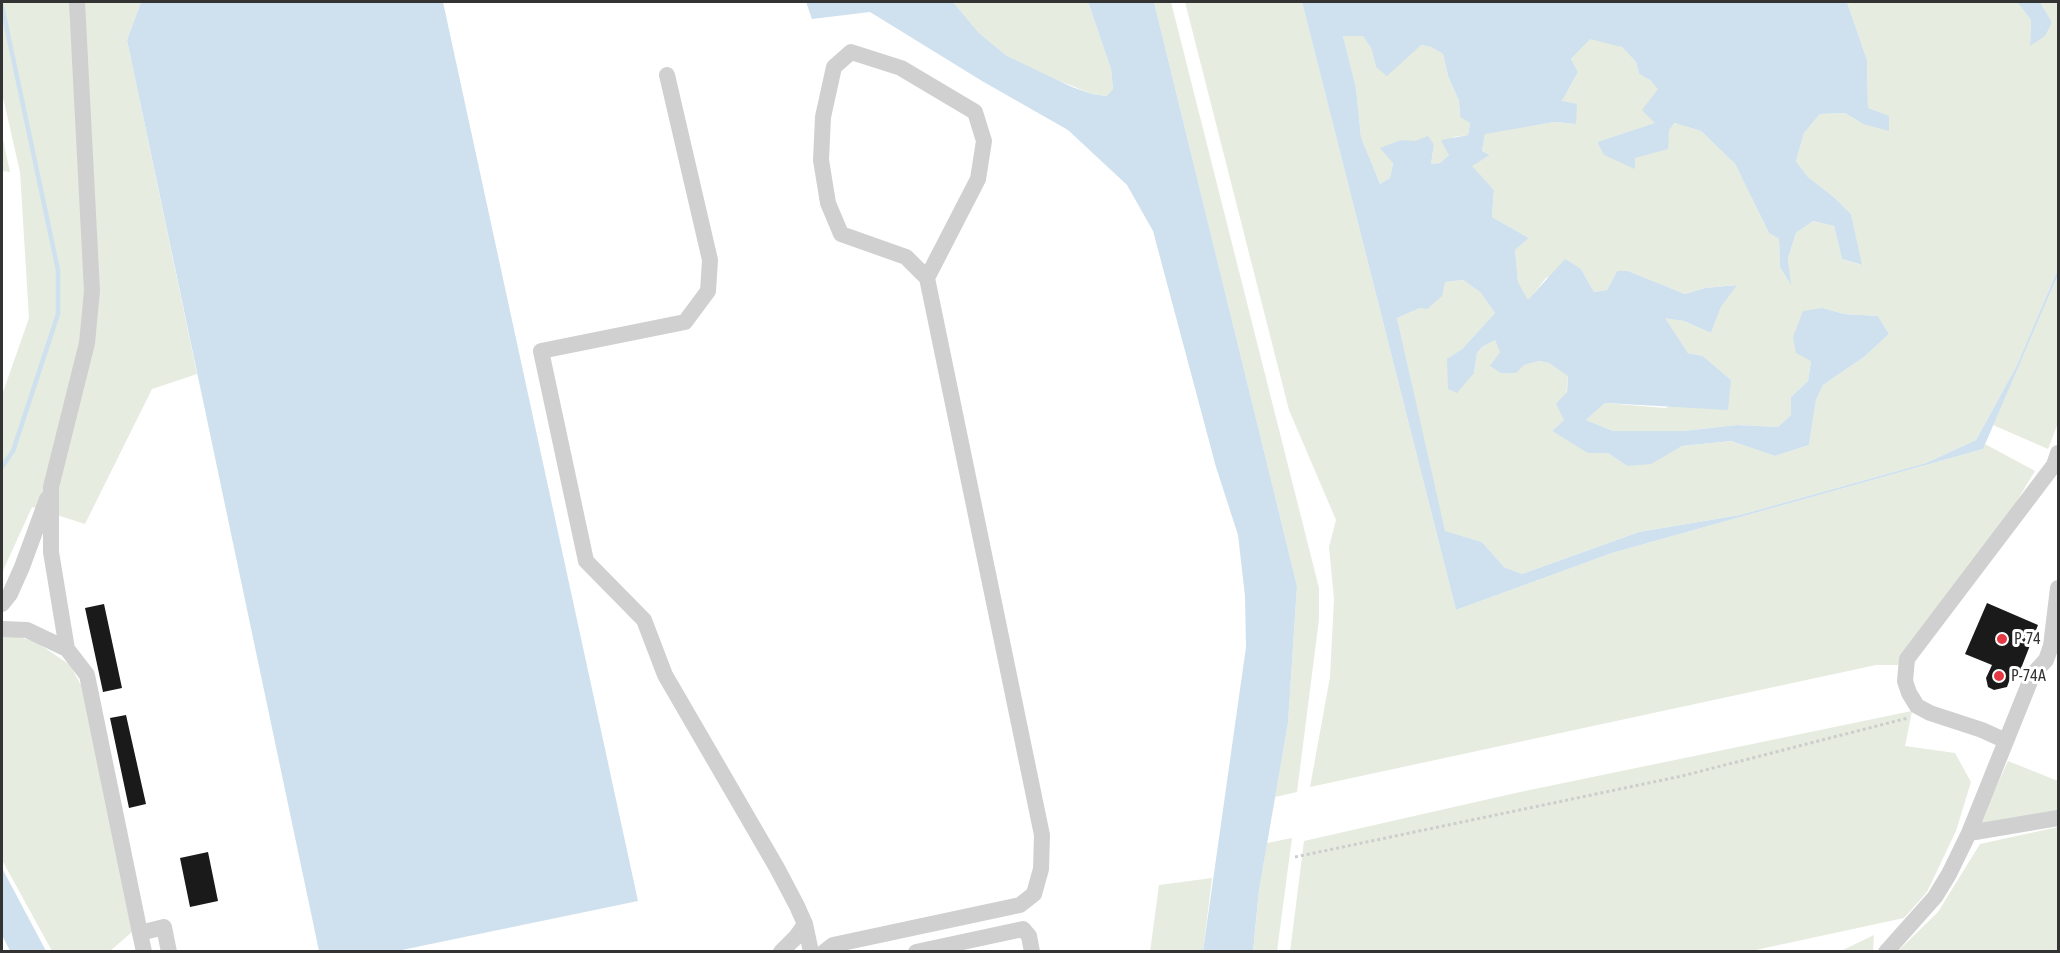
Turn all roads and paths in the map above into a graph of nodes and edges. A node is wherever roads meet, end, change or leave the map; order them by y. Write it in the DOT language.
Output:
graph roads {
  1 [pos="77,2"];
  2 [pos="667,75"];
  3 [pos="927,278"];
  4 [pos="2058,453"];
  5 [pos="51,487"];
  6 [pos="2058,588"];
  7 [pos="2,604"];
  8 [pos="2,629"];
  9 [pos="67,649"];
  10 [pos="1930,712"];
  11 [pos="2006,741"];
  12 [pos="2058,818"];
  13 [pos="1969,833"];
  14 [pos="1295,856"];
  15 [pos="805,924"];
  16 [pos="140,933"];
  17 [pos="144,951"];
  18 [pos="169,951"];
  19 [pos="781,951"];
  20 [pos="811,951"];
  21 [pos="824,951"];
  22 [pos="916,951"];
  23 [pos="1032,951"];
  24 [pos="1886,951"];
  1 -- 5 [label="lane"];
  2 -- 15 [label="lane"];
  3 -- 3 [label="lane"];
  3 -- 21 [label="lane"];
  4 -- 10 [label="lane"];
  5 -- 7 [label="lane"];
  5 -- 9 [label="lane"];
  6 -- 11 [label="lane"];
  8 -- 9 [label="lane"];
  9 -- 16 [label="lane"];
  10 -- 11 [label="lane"];
  10 -- 14 [label="path"];
  11 -- 13 [label="lane"];
  12 -- 13 [label="lane"];
  13 -- 24 [label="lane"];
  15 -- 19 [label="lane"];
  15 -- 20 [label="lane"];
  16 -- 17 [label="lane"];
  16 -- 18 [label="lane"];
  22 -- 23 [label="lane"];
}
